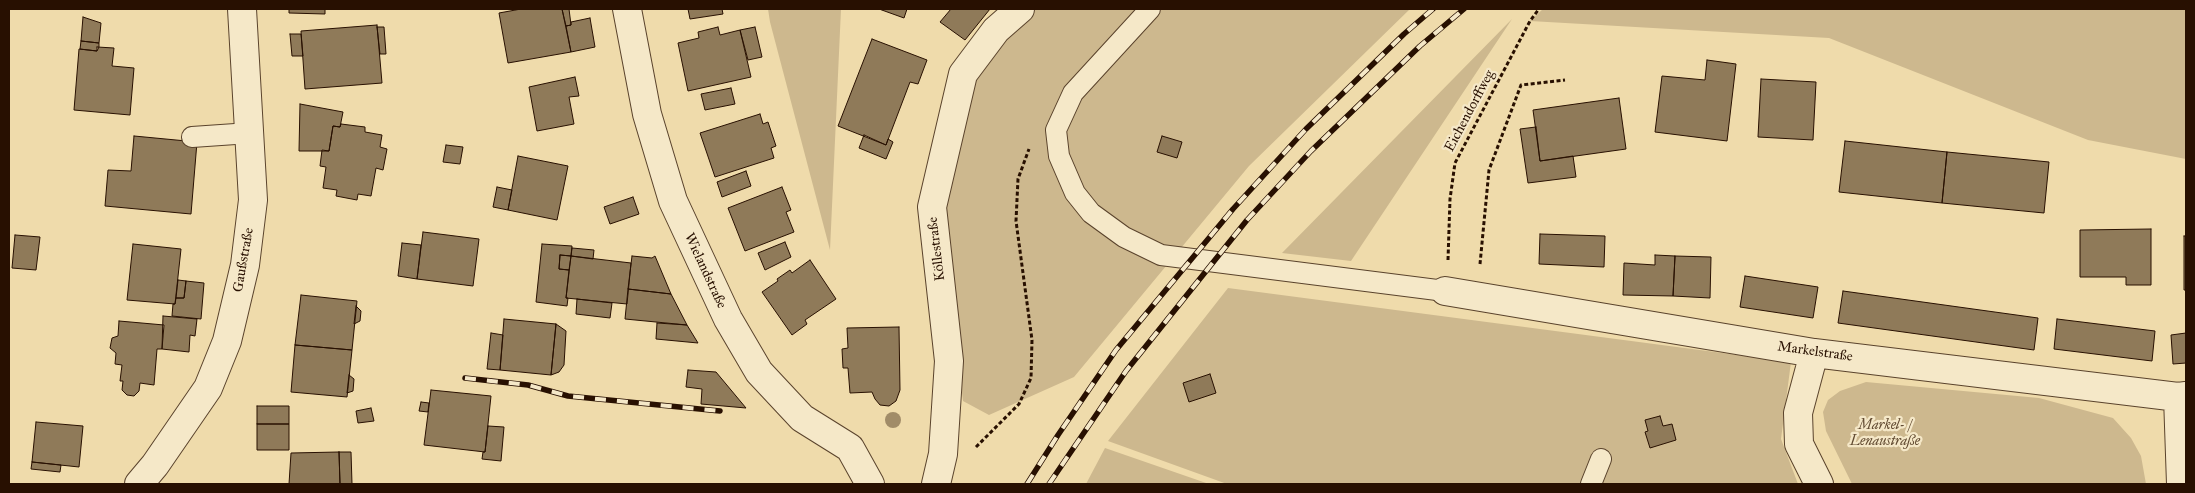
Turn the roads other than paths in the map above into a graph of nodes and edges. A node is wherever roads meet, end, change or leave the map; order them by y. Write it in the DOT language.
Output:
graph roads {
  1 [pos="242,9"];
  2 [pos="627,9"];
  3 [pos="1020,9"];
  4 [pos="1150,9"];
  5 [pos="250,133"];
  6 [pos="192,137"];
  7 [pos="1445,291"];
  8 [pos="1814,353"];
  9 [pos="2182,397"];
  10 [pos="1601,458"];
  11 [pos="139,484"];
  12 [pos="870,484"];
  13 [pos="936,484"];
  14 [pos="1591,484"];
  15 [pos="1819,484"];
  16 [pos="2181,484"];
  1 -- 5 [label="street, Gaußstraße"];
  2 -- 12 [label="street, Wielandstraße"];
  3 -- 13 [label="street, Köllestraße"];
  4 -- 7 [label="lane"];
  5 -- 6 [label="lane"];
  5 -- 11 [label="street, Gaußstraße"];
  7 -- 8 [label="street, Markelstraße"];
  8 -- 9 [label="street, Markelstraße"];
  8 -- 15 [label="street"];
  9 -- 16 [label="street"];
  10 -- 14 [label="lane"];
}
